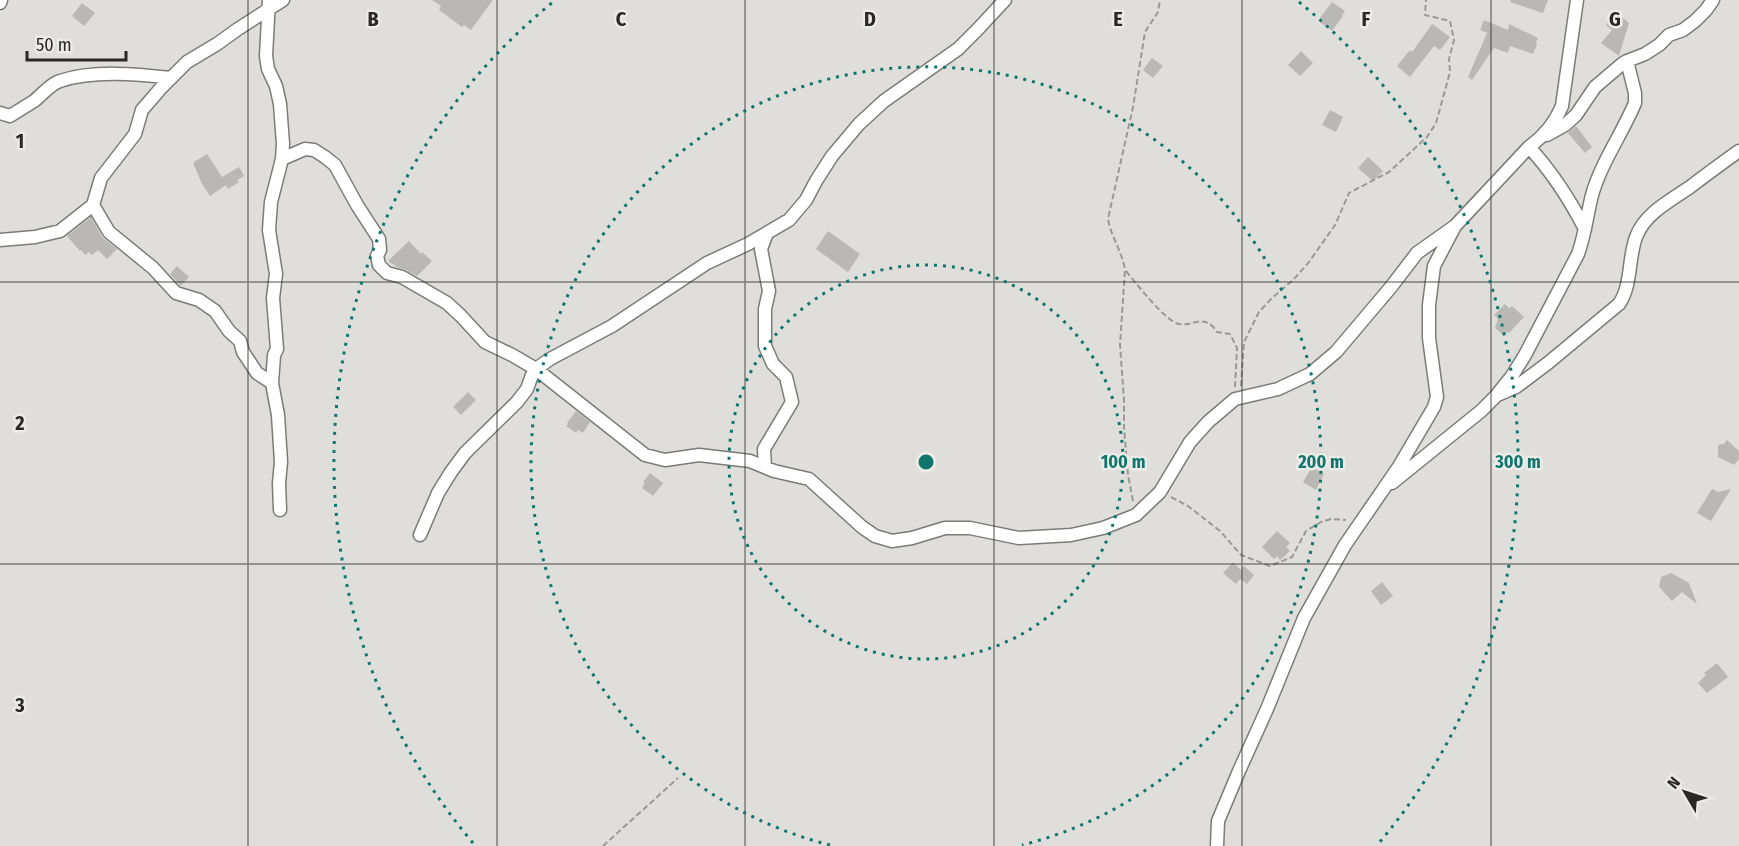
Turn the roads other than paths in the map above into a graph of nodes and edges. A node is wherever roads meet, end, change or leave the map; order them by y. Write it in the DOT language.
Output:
graph roads {
  1 [pos="283,0"];
  2 [pos="1005,0"];
  3 [pos="1576,0"];
  4 [pos="1713,0"];
  5 [pos="268,5"];
  6 [pos="1627,61"];
  7 [pos="171,78"];
  8 [pos="0,112"];
  9 [pos="1534,143"];
  10 [pos="1739,151"];
  11 [pos="282,159"];
  12 [pos="93,205"];
  13 [pos="1455,226"];
  14 [pos="1585,229"];
  15 [pos="766,233"];
  16 [pos="0,240"];
  17 [pos="536,369"];
  18 [pos="272,382"];
  19 [pos="1496,396"];
  20 [pos="765,467"];
  21 [pos="1382,492"];
  22 [pos="280,510"];
  23 [pos="420,535"];
  24 [pos="1217,846"];
  1 -- 5 [label="street"];
  2 -- 15 [label="street"];
  3 -- 9 [label="street"];
  4 -- 6 [label="street"];
  5 -- 7 [label="street"];
  5 -- 11 [label="street"];
  6 -- 9 [label="street"];
  6 -- 14 [label="street"];
  7 -- 8 [label="street"];
  7 -- 12 [label="street"];
  9 -- 13 [label="street"];
  9 -- 14 [label="street"];
  10 -- 19 [label="street"];
  11 -- 17 [label="street"];
  11 -- 18 [label="street"];
  12 -- 16 [label="street"];
  12 -- 18 [label="street"];
  13 -- 20 [label="street"];
  13 -- 21 [label="street"];
  14 -- 19 [label="street"];
  15 -- 17 [label="street"];
  15 -- 20 [label="street"];
  17 -- 20 [label="street"];
  17 -- 23 [label="street"];
  18 -- 22 [label="street"];
  19 -- 21 [label="street"];
  21 -- 24 [label="street"];
}
